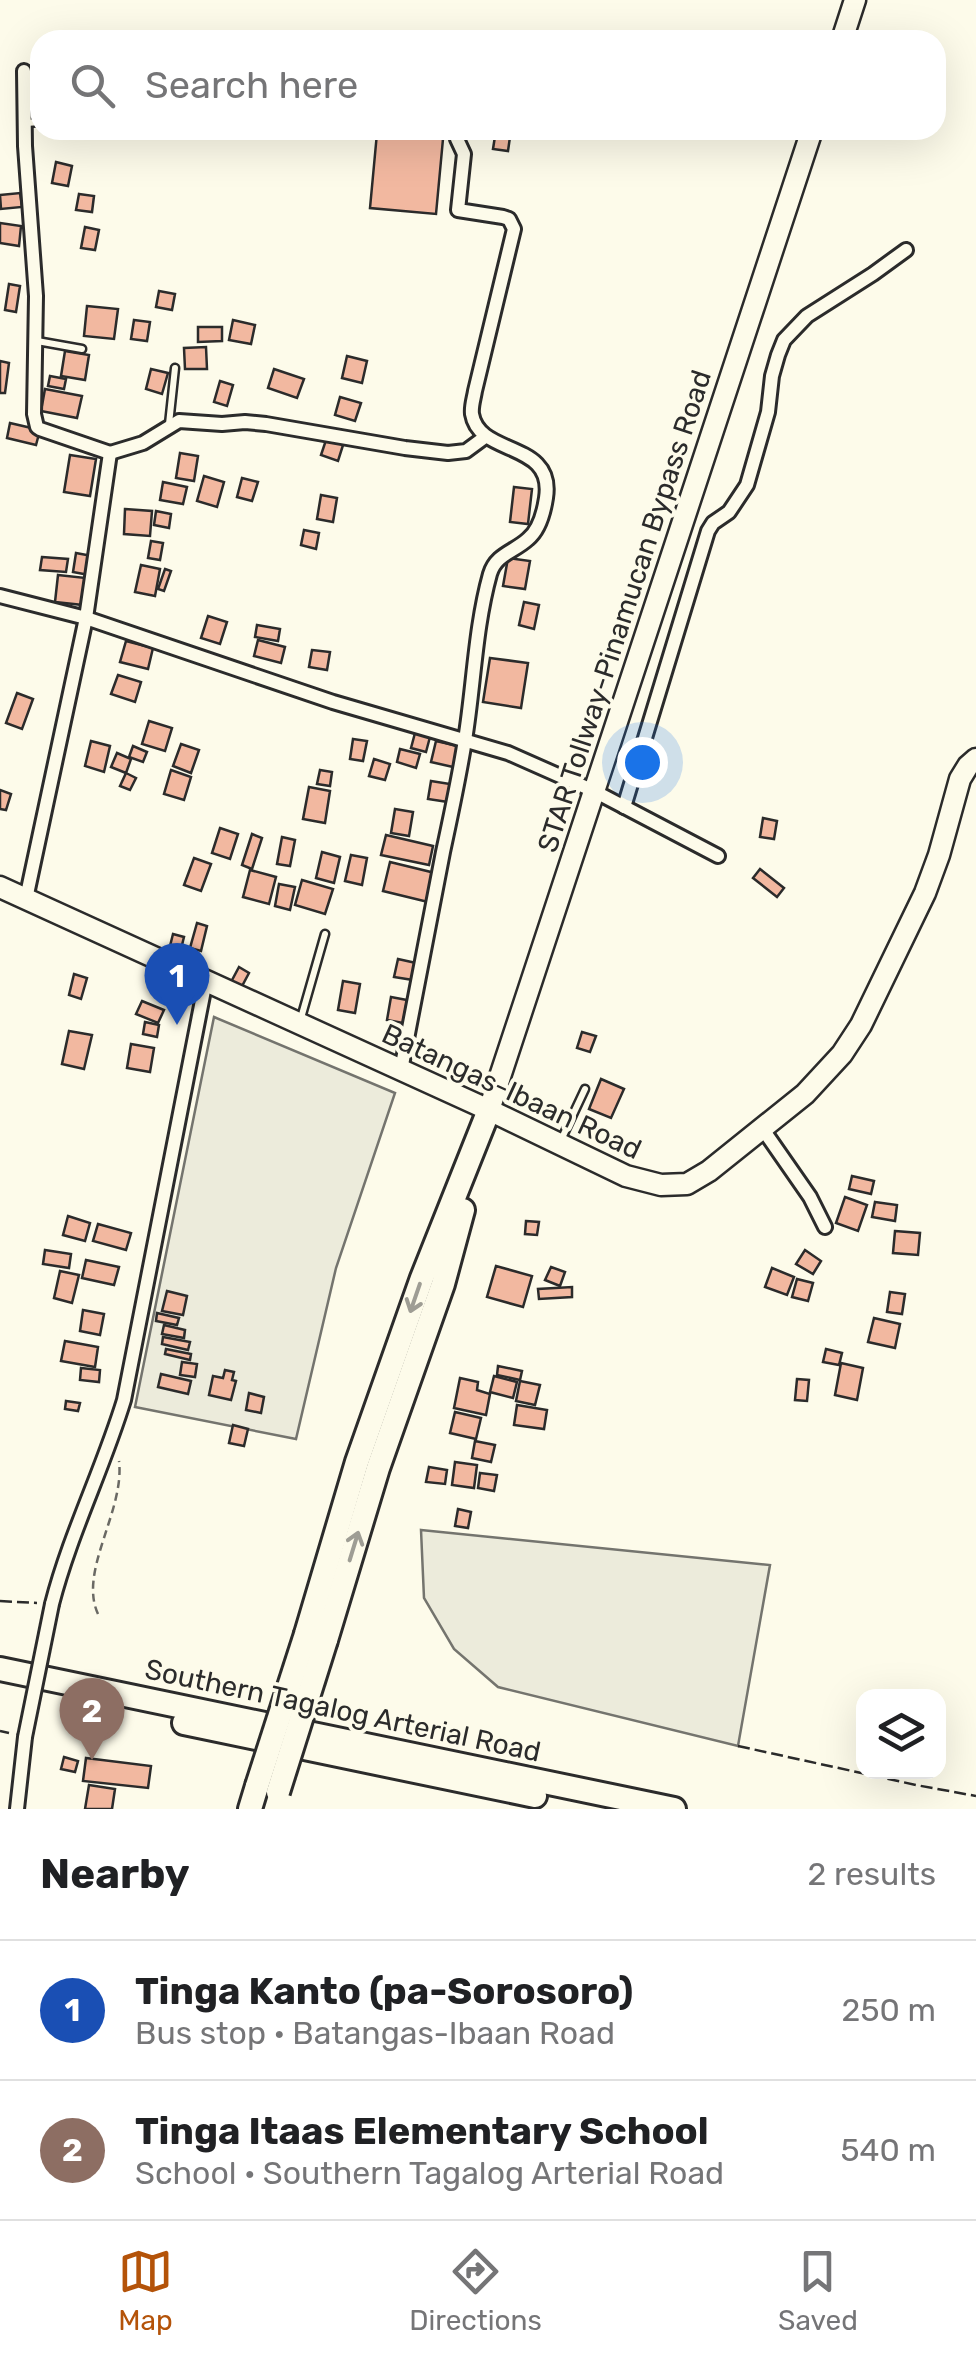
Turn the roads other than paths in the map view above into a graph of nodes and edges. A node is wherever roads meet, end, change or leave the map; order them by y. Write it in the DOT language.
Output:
graph roads {
  1 [pos="855,0"];
  2 [pos="845,30"];
  3 [pos="24,71"];
  4 [pos="24,123"];
  5 [pos="30,123"];
  6 [pos="457,140"];
  7 [pos="809,140"];
  8 [pos="906,250"];
  9 [pos="36,341"];
  10 [pos="82,349"];
  11 [pos="175,368"];
  12 [pos="169,426"];
  13 [pos="485,436"];
  14 [pos="110,452"];
  15 [pos="0,596"];
  16 [pos="86,618"];
  17 [pos="465,741"];
  18 [pos="976,760"];
  19 [pos="594,792"];
  20 [pos="624,808"];
  21 [pos="718,856"];
  22 [pos="0,887"];
  23 [pos="26,899"];
  24 [pos="324,934"];
  25 [pos="206,980"];
  26 [pos="299,1024"];
  27 [pos="401,1070"];
  28 [pos="584,1089"];
  29 [pos="490,1110"];
  30 [pos="762,1128"];
  31 [pos="560,1144"];
  32 [pos="825,1227"];
  33 [pos="0,1669"];
  34 [pos="0,1684"];
  35 [pos="264,1799"];
  36 [pos="17,1809"];
  37 [pos="596,1809"];
  38 [pos="674,1809"];
  1 -- 2 [label="main road"];
  3 -- 4 [label="street"];
  4 -- 5 [label="lane"];
  4 -- 9 [label="street"];
  6 -- 13 [label="street"];
  7 -- 19 [label="main road, STAR Tollway-Pinamucan Bypass Road"];
  8 -- 20 [label="street"];
  9 -- 10 [label="lane"];
  9 -- 14 [label="street"];
  11 -- 12 [label="lane"];
  12 -- 13 [label="street"];
  12 -- 14 [label="street"];
  13 -- 17 [label="street"];
  14 -- 16 [label="street"];
  15 -- 16 [label="street"];
  16 -- 17 [label="street"];
  16 -- 23 [label="street"];
  17 -- 19 [label="street"];
  17 -- 27 [label="street"];
  18 -- 30 [label="main road, Batangas-Ibaan Road"];
  19 -- 20 [label="street"];
  19 -- 29 [label="main road, STAR Tollway-Pinamucan Bypass Road"];
  20 -- 21 [label="street"];
  22 -- 23 [label="main road, Batangas-Ibaan Road"];
  23 -- 25 [label="main road, Batangas-Ibaan Road"];
  24 -- 26 [label="lane"];
  25 -- 26 [label="main road, Batangas-Ibaan Road"];
  25 -- 36 [label="street, bridge"];
  26 -- 27 [label="main road, Batangas-Ibaan Road"];
  27 -- 29 [label="main road, Batangas-Ibaan Road"];
  28 -- 31 [label="lane"];
  29 -- 31 [label="main road, Batangas-Ibaan Road"];
  29 -- 35 [label="highway, bridge"];
  30 -- 31 [label="main road, Batangas-Ibaan Road"];
  30 -- 32 [label="street"];
  33 -- 38 [label="highway, Southern Tagalog Arterial Road"];
  34 -- 37 [label="highway, Southern Tagalog Arterial Road"];
}
